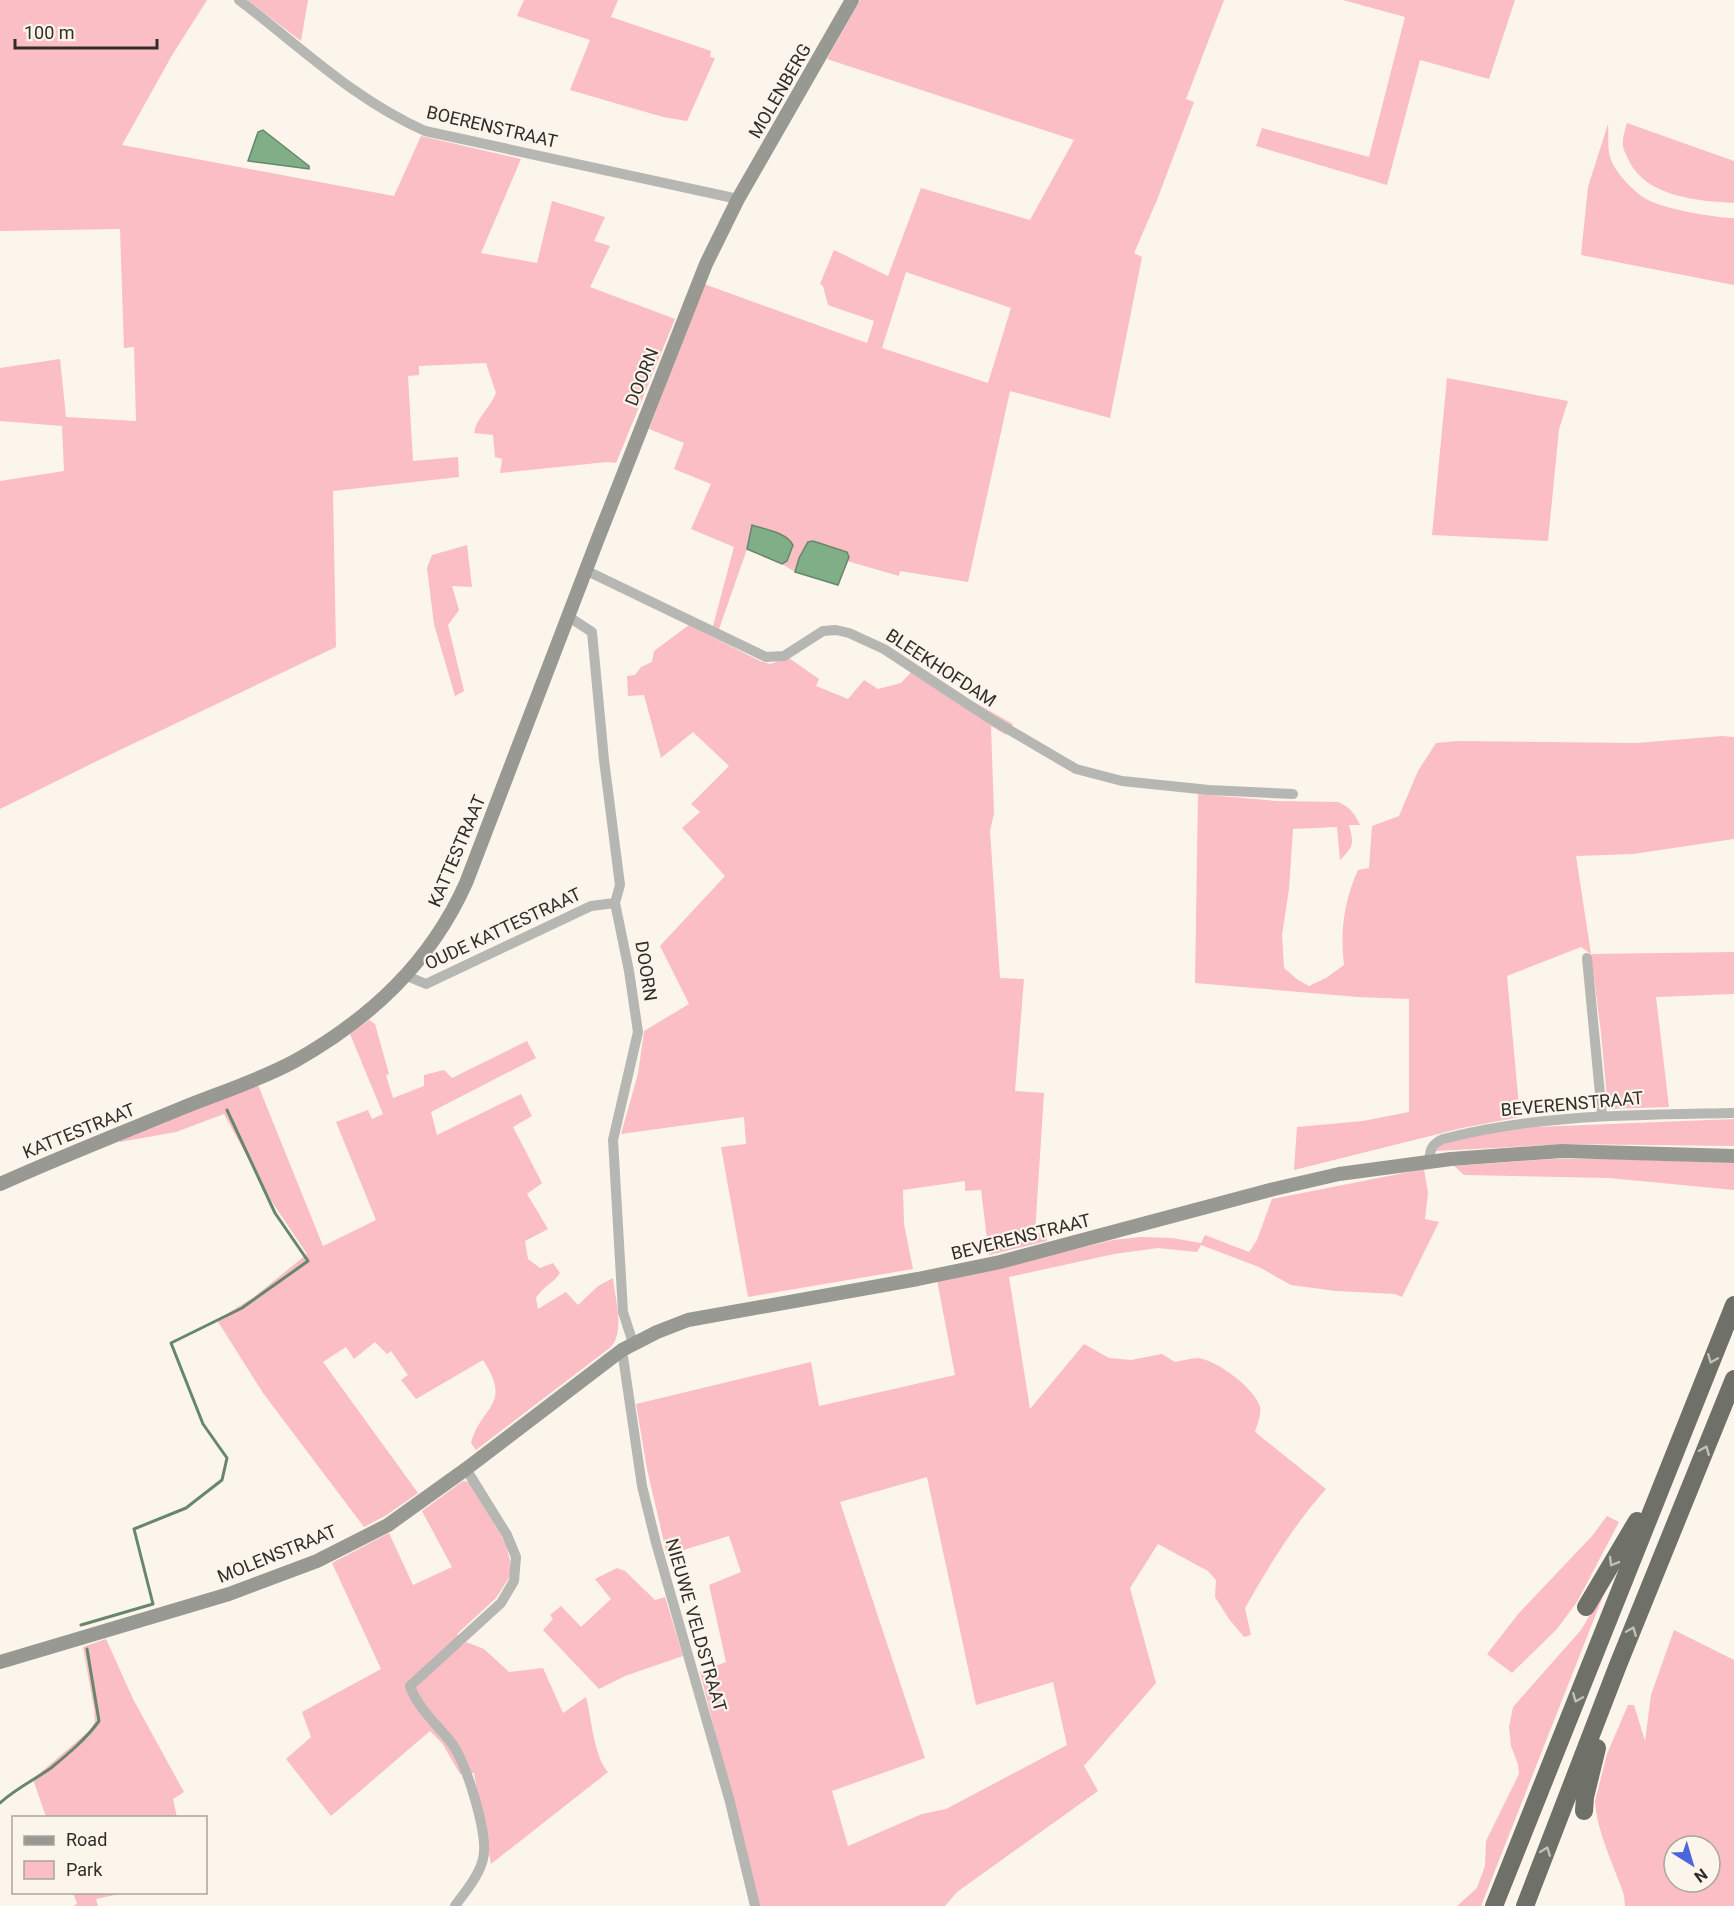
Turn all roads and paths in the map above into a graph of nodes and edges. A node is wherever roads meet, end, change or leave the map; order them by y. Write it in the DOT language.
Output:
graph roads {
  1 [pos="239,0"];
  2 [pos="852,0"];
  3 [pos="738,199"];
  4 [pos="585,570"];
  5 [pos="569,617"];
  6 [pos="1293,794"];
  7 [pos="615,903"];
  8 [pos="1587,958"];
  9 [pos="407,976"];
  10 [pos="1734,1113"];
  11 [pos="1602,1115"];
  12 [pos="1734,1156"];
  13 [pos="1430,1161"];
  14 [pos="0,1184"];
  15 [pos="1734,1305"];
  16 [pos="628,1346"];
  17 [pos="1734,1379"];
  18 [pos="466,1469"];
  19 [pos="1660,1487"];
  20 [pos="1586,1607"];
  21 [pos="0,1662"];
  22 [pos="1618,1665"];
  23 [pos="1584,1811"];
  24 [pos="454,1906"];
  25 [pos="755,1906"];
  26 [pos="1494,1906"];
  27 [pos="1525,1906"];
  1 -- 3 [label="street, BOERENSTRAAT"];
  2 -- 3 [label="street, MOLENBERG"];
  3 -- 4 [label="street, DOORN"];
  4 -- 5 [label="street, KATTESTRAAT"];
  4 -- 6 [label="street, BLEEKHOFDAM"];
  5 -- 7 [label="street, DOORN"];
  5 -- 9 [label="street, KATTESTRAAT"];
  7 -- 9 [label="street, OUDE KATTESTRAAT"];
  7 -- 16 [label="street, DOORN"];
  8 -- 11 [label="street"];
  9 -- 14 [label="street, KATTESTRAAT"];
  10 -- 11 [label="street, BEVERENSTRAAT"];
  11 -- 13 [label="street, BEVERENSTRAAT"];
  12 -- 13 [label="street, BEVERENSTRAAT"];
  13 -- 16 [label="street, BEVERENSTRAAT"];
  15 -- 19 [label="highway, one-way"];
  16 -- 18 [label="street, MOLENSTRAAT"];
  16 -- 25 [label="street, NIEUWE VELDSTRAAT"];
  22 -- 17 [label="highway, one-way"];
  18 -- 21 [label="street, MOLENSTRAAT"];
  18 -- 24 [label="street"];
  19 -- 20 [label="highway, one-way"];
  19 -- 26 [label="highway, one-way"];
  22 -- 23 [label="highway"];
  27 -- 22 [label="highway, one-way"];
}
